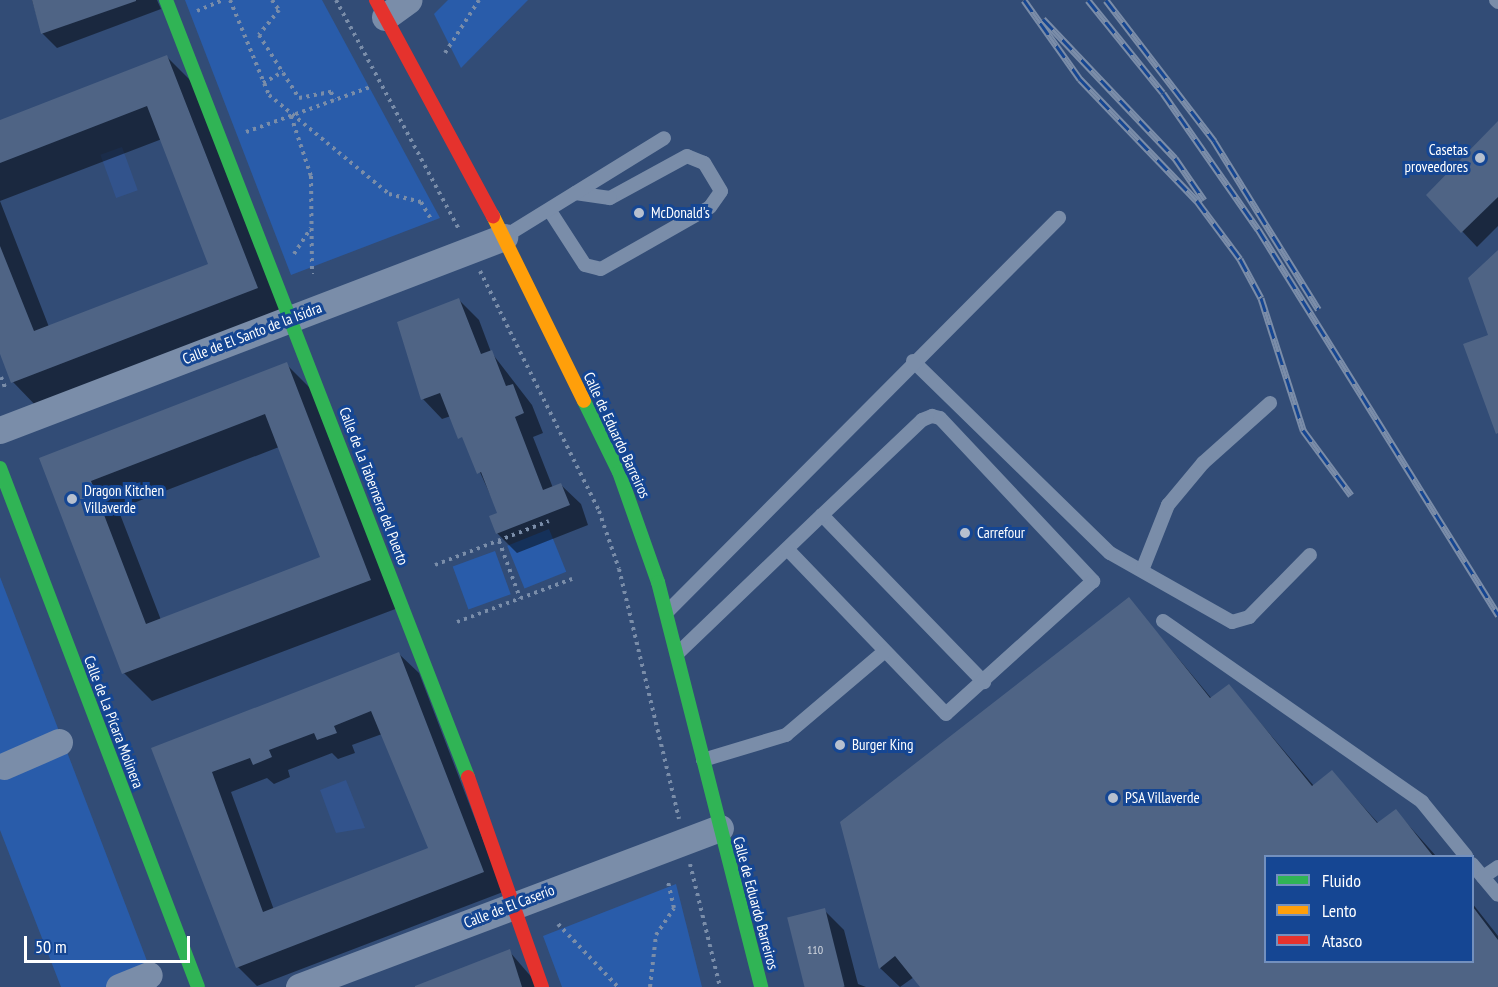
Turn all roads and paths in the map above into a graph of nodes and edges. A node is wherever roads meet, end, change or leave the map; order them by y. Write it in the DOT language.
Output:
graph roads {
  1 [pos="166,0"];
  2 [pos="223,0"];
  3 [pos="230,0"];
  4 [pos="272,0"];
  5 [pos="336,0"];
  6 [pos="408,0"];
  7 [pos="480,0"];
  8 [pos="380,8"];
  9 [pos="188,14"];
  10 [pos="445,53"];
  11 [pos="282,72"];
  12 [pos="263,83"];
  13 [pos="370,87"];
  14 [pos="334,99"];
  15 [pos="291,116"];
  16 [pos="235,137"];
  17 [pos="664,138"];
  18 [pos="575,193"];
  19 [pos="550,211"];
  20 [pos="1059,218"];
  21 [pos="432,221"];
  22 [pos="312,228"];
  23 [pos="504,237"];
  24 [pos="470,250"];
  25 [pos="291,257"];
  26 [pos="312,274"];
  27 [pos="289,319"];
  28 [pos="913,361"];
  29 [pos="1,377"];
  30 [pos="6,390"];
  31 [pos="1270,403"];
  32 [pos="0,430"];
  33 [pos="0,468"];
  34 [pos="822,515"];
  35 [pos="549,521"];
  36 [pos="499,541"];
  37 [pos="787,549"];
  38 [pos="1310,555"];
  39 [pos="435,565"];
  40 [pos="1143,568"];
  41 [pos="572,579"];
  42 [pos="520,598"];
  43 [pos="665,614"];
  44 [pos="1163,621"];
  45 [pos="457,622"];
  46 [pos="884,652"];
  47 [pos="676,656"];
  48 [pos="984,682"];
  49 [pos="59,742"];
  50 [pos="703,760"];
  51 [pos="4,766"];
  52 [pos="720,828"];
  53 [pos="684,840"];
  54 [pos="1465,855"];
  55 [pos="1474,865"];
  56 [pos="1498,867"];
  57 [pos="1483,877"];
  58 [pos="668,882"];
  59 [pos="1498,895"];
  60 [pos="514,904"];
  61 [pos="558,924"];
  62 [pos="149,975"];
  63 [pos="119,987"];
  64 [pos="198,987"];
  65 [pos="299,987"];
  66 [pos="542,987"];
  67 [pos="618,987"];
  68 [pos="650,987"];
  69 [pos="720,987"];
  70 [pos="761,987"];
  1 -- 27 [label="street, Calle de La Tabernera del Puerto"];
  2 -- 9 [label="path"];
  3 -- 12 [label="path"];
  4 -- 11 [label="path"];
  5 -- 24 [label="path"];
  6 -- 8 [label="street"];
  7 -- 10 [label="path"];
  8 -- 23 [label="street, Calle de Eduardo Barreiros"];
  11 -- 12 [label="path"];
  11 -- 14 [label="path"];
  12 -- 15 [label="path"];
  13 -- 14 [label="path"];
  14 -- 15 [label="path"];
  15 -- 16 [label="path"];
  15 -- 21 [label="path"];
  15 -- 22 [label="path"];
  17 -- 18 [label="lane"];
  18 -- 19 [label="lane"];
  18 -- 19 [label="lane"];
  19 -- 23 [label="lane"];
  20 -- 28 [label="lane"];
  22 -- 25 [label="path"];
  22 -- 26 [label="path"];
  23 -- 24 [label="street, Calle de El Santo de la Isidra"];
  23 -- 43 [label="street, Calle de Eduardo Barreiros"];
  24 -- 27 [label="street, Calle de El Santo de la Isidra"];
  24 -- 53 [label="path"];
  27 -- 32 [label="street, Calle de El Santo de la Isidra"];
  27 -- 60 [label="street, Calle de La Tabernera del Puerto"];
  28 -- 40 [label="lane"];
  28 -- 43 [label="lane"];
  29 -- 30 [label="path"];
  31 -- 40 [label="lane"];
  33 -- 64 [label="street, Calle de La Pícara Molinera"];
  34 -- 37 [label="lane"];
  34 -- 48 [label="lane"];
  34 -- 48 [label="lane"];
  35 -- 36 [label="path"];
  36 -- 39 [label="path"];
  36 -- 42 [label="path"];
  37 -- 46 [label="lane"];
  37 -- 47 [label="lane"];
  38 -- 40 [label="lane"];
  41 -- 42 [label="path"];
  42 -- 45 [label="path"];
  43 -- 47 [label="street, Calle de Eduardo Barreiros"];
  44 -- 54 [label="lane"];
  46 -- 48 [label="lane"];
  46 -- 50 [label="lane"];
  47 -- 50 [label="street, Calle de Eduardo Barreiros"];
  49 -- 51 [label="street"];
  50 -- 52 [label="street, Calle de Eduardo Barreiros"];
  52 -- 53 [label="street, Calle de El Caserío"];
  52 -- 70 [label="street, Calle de Eduardo Barreiros"];
  53 -- 60 [label="street, Calle de El Caserío"];
  53 -- 69 [label="path"];
  55 -- 57 [label="lane"];
  56 -- 57 [label="lane"];
  57 -- 59 [label="lane"];
  58 -- 68 [label="path"];
  60 -- 65 [label="street, Calle de El Caserío"];
  60 -- 66 [label="street, Calle de La Tabernera del Puerto"];
  61 -- 67 [label="path"];
  62 -- 63 [label="street"];
}
